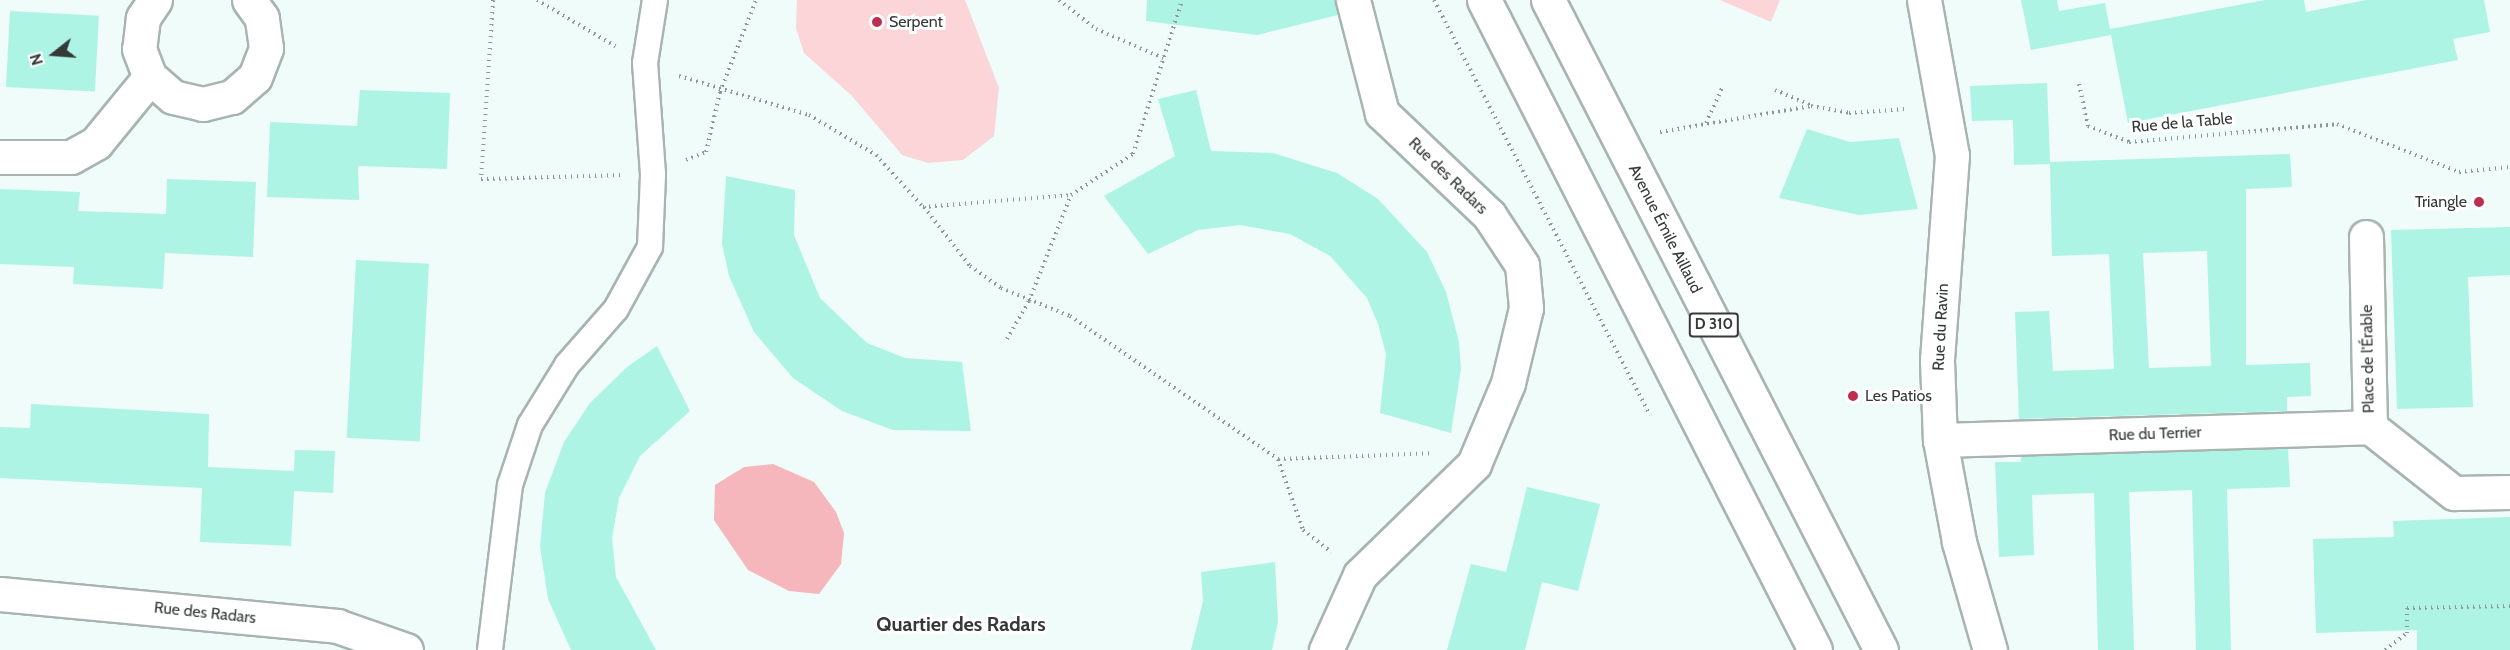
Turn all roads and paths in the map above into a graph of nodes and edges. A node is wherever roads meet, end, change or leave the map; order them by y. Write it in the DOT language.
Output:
graph roads {
  1 [pos="155,0"];
  2 [pos="249,0"];
  3 [pos="492,0"];
  4 [pos="537,0"];
  5 [pos="655,0"];
  6 [pos="756,0"];
  7 [pos="1059,0"];
  8 [pos="1182,0"];
  9 [pos="1353,0"];
  10 [pos="1434,0"];
  11 [pos="1484,0"];
  12 [pos="1548,0"];
  13 [pos="1924,0"];
  14 [pos="1163,58"];
  15 [pos="645,63"];
  16 [pos="150,77"];
  17 [pos="2079,84"];
  18 [pos="1723,86"];
  19 [pos="1775,90"];
  20 [pos="720,92"];
  21 [pos="1811,106"];
  22 [pos="1943,106"];
  23 [pos="1706,124"];
  24 [pos="1660,132"];
  25 [pos="0,158"];
  26 [pos="2510,167"];
  27 [pos="653,174"];
  28 [pos="1071,195"];
  29 [pos="923,207"];
  30 [pos="2366,237"];
  31 [pos="1029,301"];
  32 [pos="1007,339"];
  33 [pos="1652,419"];
  34 [pos="2370,427"];
  35 [pos="1940,440"];
  36 [pos="1278,459"];
  37 [pos="1474,464"];
  38 [pos="2510,492"];
  39 [pos="1360,575"];
  40 [pos="0,594"];
  41 [pos="2510,606"];
  42 [pos="2388,649"];
  43 [pos="406,650"];
  44 [pos="490,650"];
  45 [pos="1326,650"];
  46 [pos="1815,650"];
  47 [pos="1881,650"];
  48 [pos="1990,650"];
  1 -- 16 [label="street"];
  2 -- 16 [label="street"];
  3 -- 27 [label="path"];
  4 -- 15 [label="path"];
  5 -- 15 [label="lane"];
  6 -- 20 [label="path"];
  7 -- 14 [label="path"];
  8 -- 14 [label="path"];
  9 -- 37 [label="street, Rue des Radars"];
  10 -- 33 [label="path"];
  11 -- 46 [label="street"];
  12 -- 47 [label="street, Avenue Émile Aillaud / D 310"];
  13 -- 22 [label="street, Rue du Ravin"];
  14 -- 28 [label="path"];
  15 -- 20 [label="path"];
  15 -- 27 [label="lane"];
  16 -- 25 [label="street"];
  17 -- 26 [label="path, Rue de la Table"];
  18 -- 23 [label="path"];
  19 -- 21 [label="path"];
  20 -- 27 [label="path"];
  20 -- 29 [label="path"];
  21 -- 22 [label="path"];
  21 -- 23 [label="path"];
  22 -- 35 [label="street, Rue du Ravin"];
  23 -- 24 [label="path"];
  27 -- 44 [label="lane"];
  28 -- 29 [label="path"];
  28 -- 31 [label="path"];
  29 -- 31 [label="path"];
  30 -- 34 [label="street, Place de l'Érable"];
  31 -- 32 [label="path"];
  31 -- 36 [label="path"];
  34 -- 35 [label="street, Rue du Terrier"];
  34 -- 38 [label="street, Place de l'Érable"];
  35 -- 48 [label="street, Rue du Ravin"];
  36 -- 37 [label="path"];
  36 -- 39 [label="path"];
  37 -- 39 [label="street, Rue des Radars"];
  39 -- 45 [label="street, Rue des Radars"];
  40 -- 43 [label="street, Rue des Radars"];
  41 -- 42 [label="path"];
}
